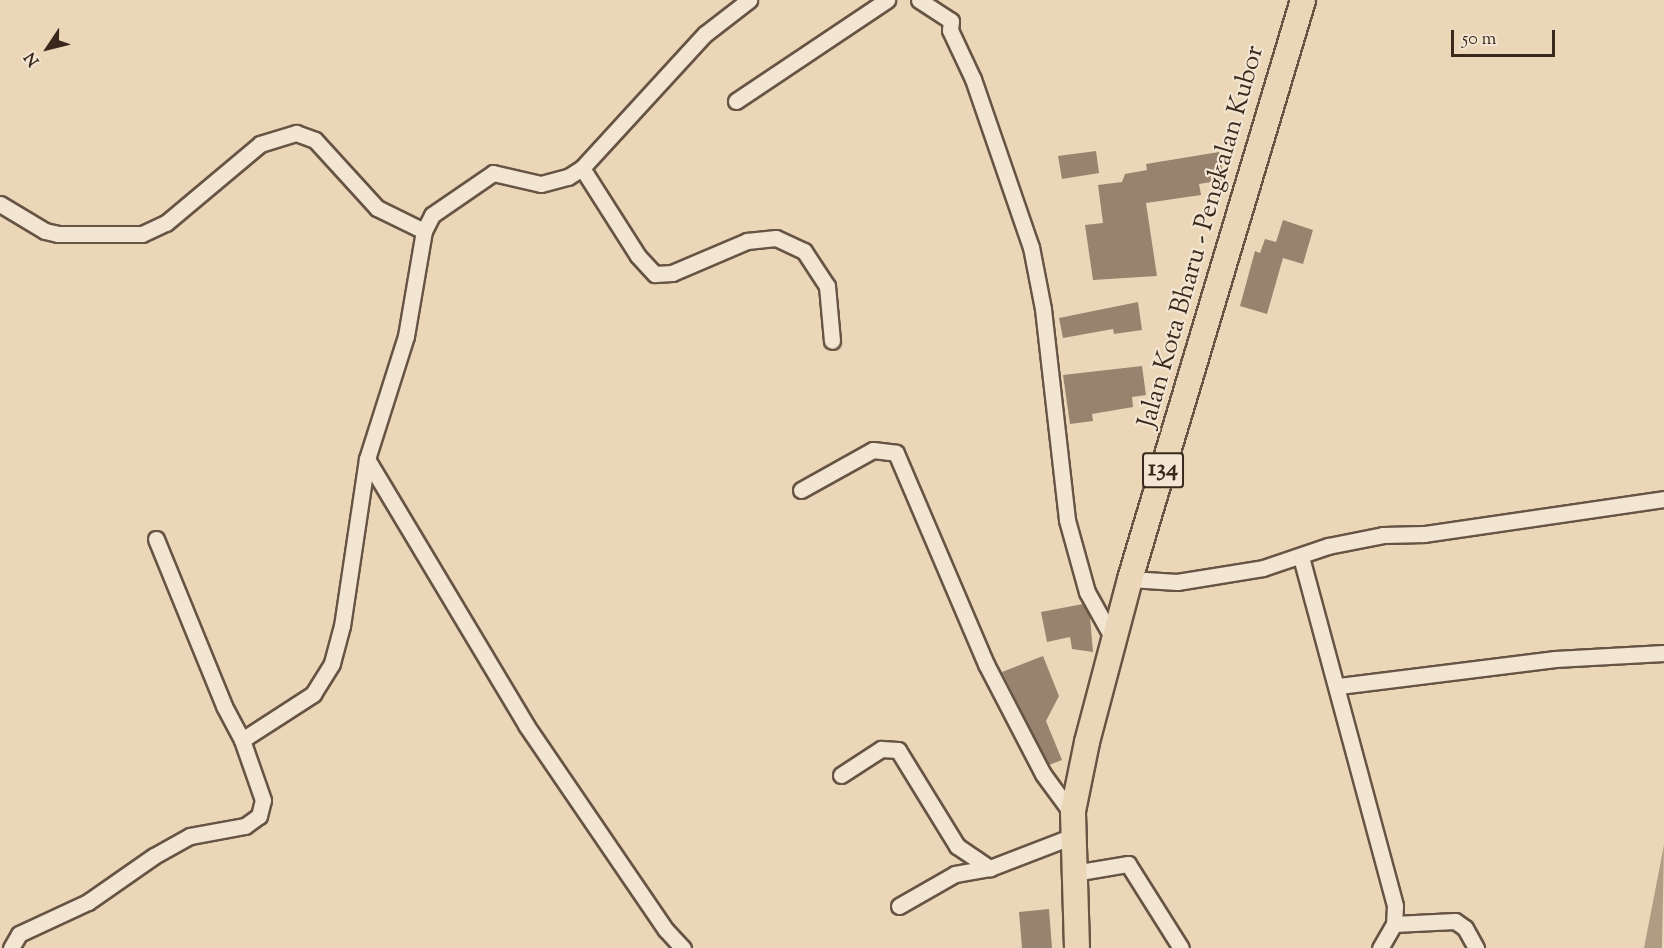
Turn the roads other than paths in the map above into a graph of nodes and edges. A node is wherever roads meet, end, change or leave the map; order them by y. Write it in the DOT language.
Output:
graph roads {
  1 [pos="749,0"];
  2 [pos="887,0"];
  3 [pos="919,0"];
  4 [pos="1303,0"];
  5 [pos="736,100"];
  6 [pos="582,168"];
  7 [pos="0,204"];
  8 [pos="424,231"];
  9 [pos="832,341"];
  10 [pos="367,459"];
  11 [pos="801,490"];
  12 [pos="1664,499"];
  13 [pos="156,539"];
  14 [pos="1301,557"];
  15 [pos="1130,579"];
  16 [pos="1115,642"];
  17 [pos="1664,653"];
  18 [pos="1339,686"];
  19 [pos="242,740"];
  20 [pos="841,775"];
  21 [pos="1073,826"];
  22 [pos="990,868"];
  23 [pos="1074,873"];
  24 [pos="899,906"];
  25 [pos="1394,924"];
  26 [pos="11,948"];
  27 [pos="683,948"];
  28 [pos="1077,948"];
  29 [pos="1181,948"];
  30 [pos="1380,948"];
  31 [pos="1476,948"];
  1 -- 6 [label="street"];
  2 -- 5 [label="street"];
  3 -- 16 [label="street"];
  4 -- 15 [label="main road, Jalan Kota Bharu - Pengkalan Kubor / 134"];
  6 -- 8 [label="street"];
  6 -- 9 [label="street"];
  7 -- 8 [label="street"];
  8 -- 10 [label="street"];
  10 -- 19 [label="street"];
  10 -- 27 [label="street"];
  11 -- 21 [label="street"];
  12 -- 14 [label="street"];
  13 -- 19 [label="street"];
  14 -- 15 [label="street"];
  14 -- 18 [label="street"];
  15 -- 16 [label="main road, Jalan Kota Bharu - Pengkalan Kubor / 134"];
  16 -- 21 [label="main road, Jalan Kota Bharu - Pengkalan Kubor / 134"];
  17 -- 18 [label="street"];
  18 -- 25 [label="street"];
  19 -- 26 [label="street"];
  20 -- 22 [label="street"];
  21 -- 22 [label="street"];
  21 -- 23 [label="main road, Jalan Kota Bharu - Pengkalan Kubor / 134"];
  22 -- 24 [label="street"];
  23 -- 28 [label="main road, Jalan Kota Bharu - Pengkalan Kubor / 134"];
  23 -- 29 [label="street"];
  25 -- 30 [label="street"];
  25 -- 31 [label="street"];
}
